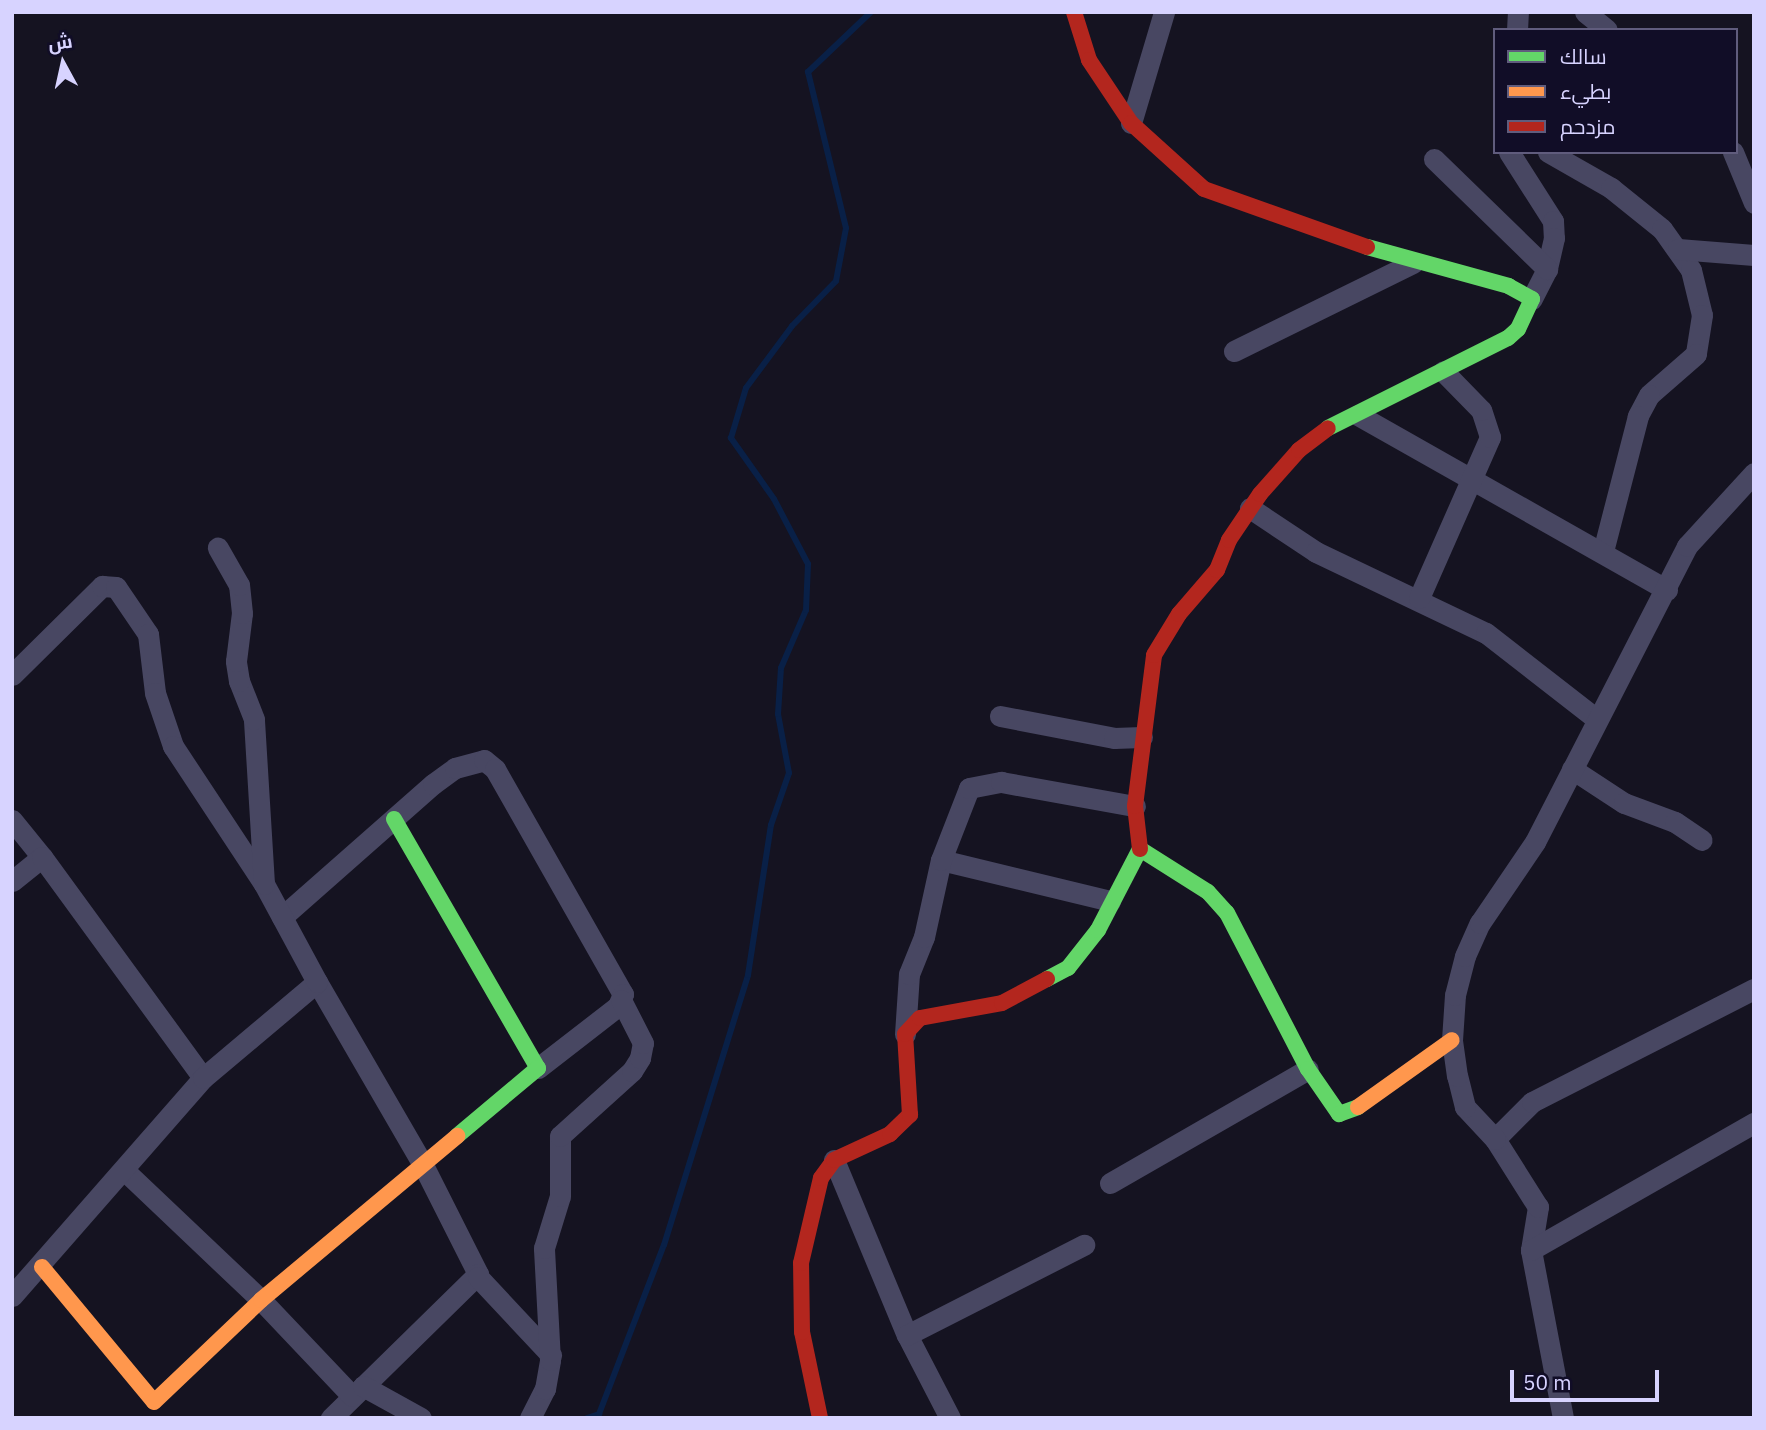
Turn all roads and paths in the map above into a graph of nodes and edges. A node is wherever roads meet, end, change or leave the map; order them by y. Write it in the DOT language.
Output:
graph roads {
  1 [pos="1074,12"];
  2 [pos="1164,12"];
  3 [pos="1584,12"];
  4 [pos="1604,28"];
  5 [pos="1131,123"];
  6 [pos="1510,154"];
  7 [pos="1551,154"];
  8 [pos="1734,154"];
  9 [pos="1434,159"];
  10 [pos="1754,204"];
  11 [pos="1678,249"];
  12 [pos="1754,255"];
  13 [pos="1413,263"];
  14 [pos="1547,270"];
  15 [pos="1532,299"];
  16 [pos="1234,351"];
  17 [pos="1443,371"];
  18 [pos="1358,415"];
  19 [pos="1754,473"];
  20 [pos="1471,478"];
  21 [pos="1250,508"];
  22 [pos="218,548"];
  23 [pos="1603,551"];
  24 [pos="1667,590"];
  25 [pos="1419,598"];
  26 [pos="12,676"];
  27 [pos="1000,716"];
  28 [pos="1595,718"];
  29 [pos="1142,737"];
  30 [pos="1572,769"];
  31 [pos="1135,806"];
  32 [pos="394,819"];
  33 [pos="12,820"];
  34 [pos="1702,839"];
  35 [pos="1140,849"];
  36 [pos="42,857"];
  37 [pos="941,860"];
  38 [pos="12,881"];
  39 [pos="264,884"];
  40 [pos="1111,901"];
  41 [pos="282,917"];
  42 [pos="317,982"];
  43 [pos="1754,989"];
  44 [pos="621,1000"];
  45 [pos="905,1034"];
  46 [pos="1452,1040"];
  47 [pos="538,1068"];
  48 [pos="1308,1069"];
  49 [pos="204,1078"];
  50 [pos="1754,1123"];
  51 [pos="1495,1139"];
  52 [pos="834,1160"];
  53 [pos="423,1165"];
  54 [pos="125,1171"];
  55 [pos="1110,1183"];
  56 [pos="1084,1245"];
  57 [pos="1531,1250"];
  58 [pos="43,1266"];
  59 [pos="478,1277"];
  60 [pos="12,1296"];
  61 [pos="261,1300"];
  62 [pos="907,1335"];
  63 [pos="551,1355"];
  64 [pos="357,1391"];
  65 [pos="161,1410"];
  66 [pos="331,1418"];
  67 [pos="421,1418"];
  68 [pos="530,1418"];
  69 [pos="820,1418"];
  70 [pos="950,1418"];
  71 [pos="1563,1418"];
  1 -- 5 [label="street"];
  2 -- 5 [label="street"];
  3 -- 4 [label="street"];
  5 -- 13 [label="street"];
  6 -- 14 [label="street"];
  7 -- 11 [label="street"];
  8 -- 10 [label="street"];
  9 -- 14 [label="street"];
  11 -- 12 [label="street"];
  11 -- 23 [label="street"];
  13 -- 15 [label="street"];
  13 -- 16 [label="street"];
  14 -- 15 [label="street"];
  15 -- 17 [label="street"];
  17 -- 18 [label="street"];
  17 -- 20 [label="street"];
  18 -- 20 [label="street"];
  18 -- 21 [label="street"];
  19 -- 24 [label="street"];
  20 -- 23 [label="street"];
  20 -- 25 [label="street"];
  21 -- 25 [label="street"];
  21 -- 29 [label="street"];
  22 -- 39 [label="street"];
  23 -- 24 [label="street"];
  24 -- 28 [label="street"];
  25 -- 28 [label="street"];
  26 -- 39 [label="street"];
  27 -- 29 [label="street"];
  28 -- 30 [label="street"];
  29 -- 31 [label="street"];
  30 -- 34 [label="street"];
  30 -- 46 [label="street"];
  31 -- 35 [label="street"];
  31 -- 37 [label="street"];
  32 -- 41 [label="street"];
  32 -- 44 [label="street"];
  32 -- 47 [label="street"];
  33 -- 36 [label="street"];
  35 -- 40 [label="street"];
  35 -- 48 [label="street"];
  36 -- 38 [label="street"];
  36 -- 49 [label="street"];
  37 -- 40 [label="street"];
  37 -- 45 [label="street"];
  39 -- 41 [label="street"];
  40 -- 45 [label="street"];
  41 -- 42 [label="street"];
  42 -- 49 [label="street"];
  42 -- 53 [label="street"];
  43 -- 51 [label="street"];
  44 -- 47 [label="street"];
  44 -- 63 [label="street"];
  45 -- 52 [label="street"];
  46 -- 48 [label="street"];
  46 -- 51 [label="street"];
  47 -- 53 [label="street"];
  48 -- 55 [label="street"];
  49 -- 54 [label="street"];
  50 -- 57 [label="street"];
  51 -- 57 [label="street"];
  52 -- 62 [label="street"];
  52 -- 69 [label="street"];
  53 -- 59 [label="street"];
  53 -- 61 [label="street"];
  54 -- 58 [label="street"];
  54 -- 61 [label="street"];
  56 -- 62 [label="street"];
  57 -- 71 [label="street"];
  58 -- 60 [label="street"];
  58 -- 65 [label="street"];
  59 -- 63 [label="street"];
  59 -- 64 [label="street"];
  61 -- 64 [label="street"];
  61 -- 65 [label="street"];
  62 -- 70 [label="street"];
  63 -- 68 [label="street"];
  64 -- 66 [label="street"];
  64 -- 67 [label="street"];
}
